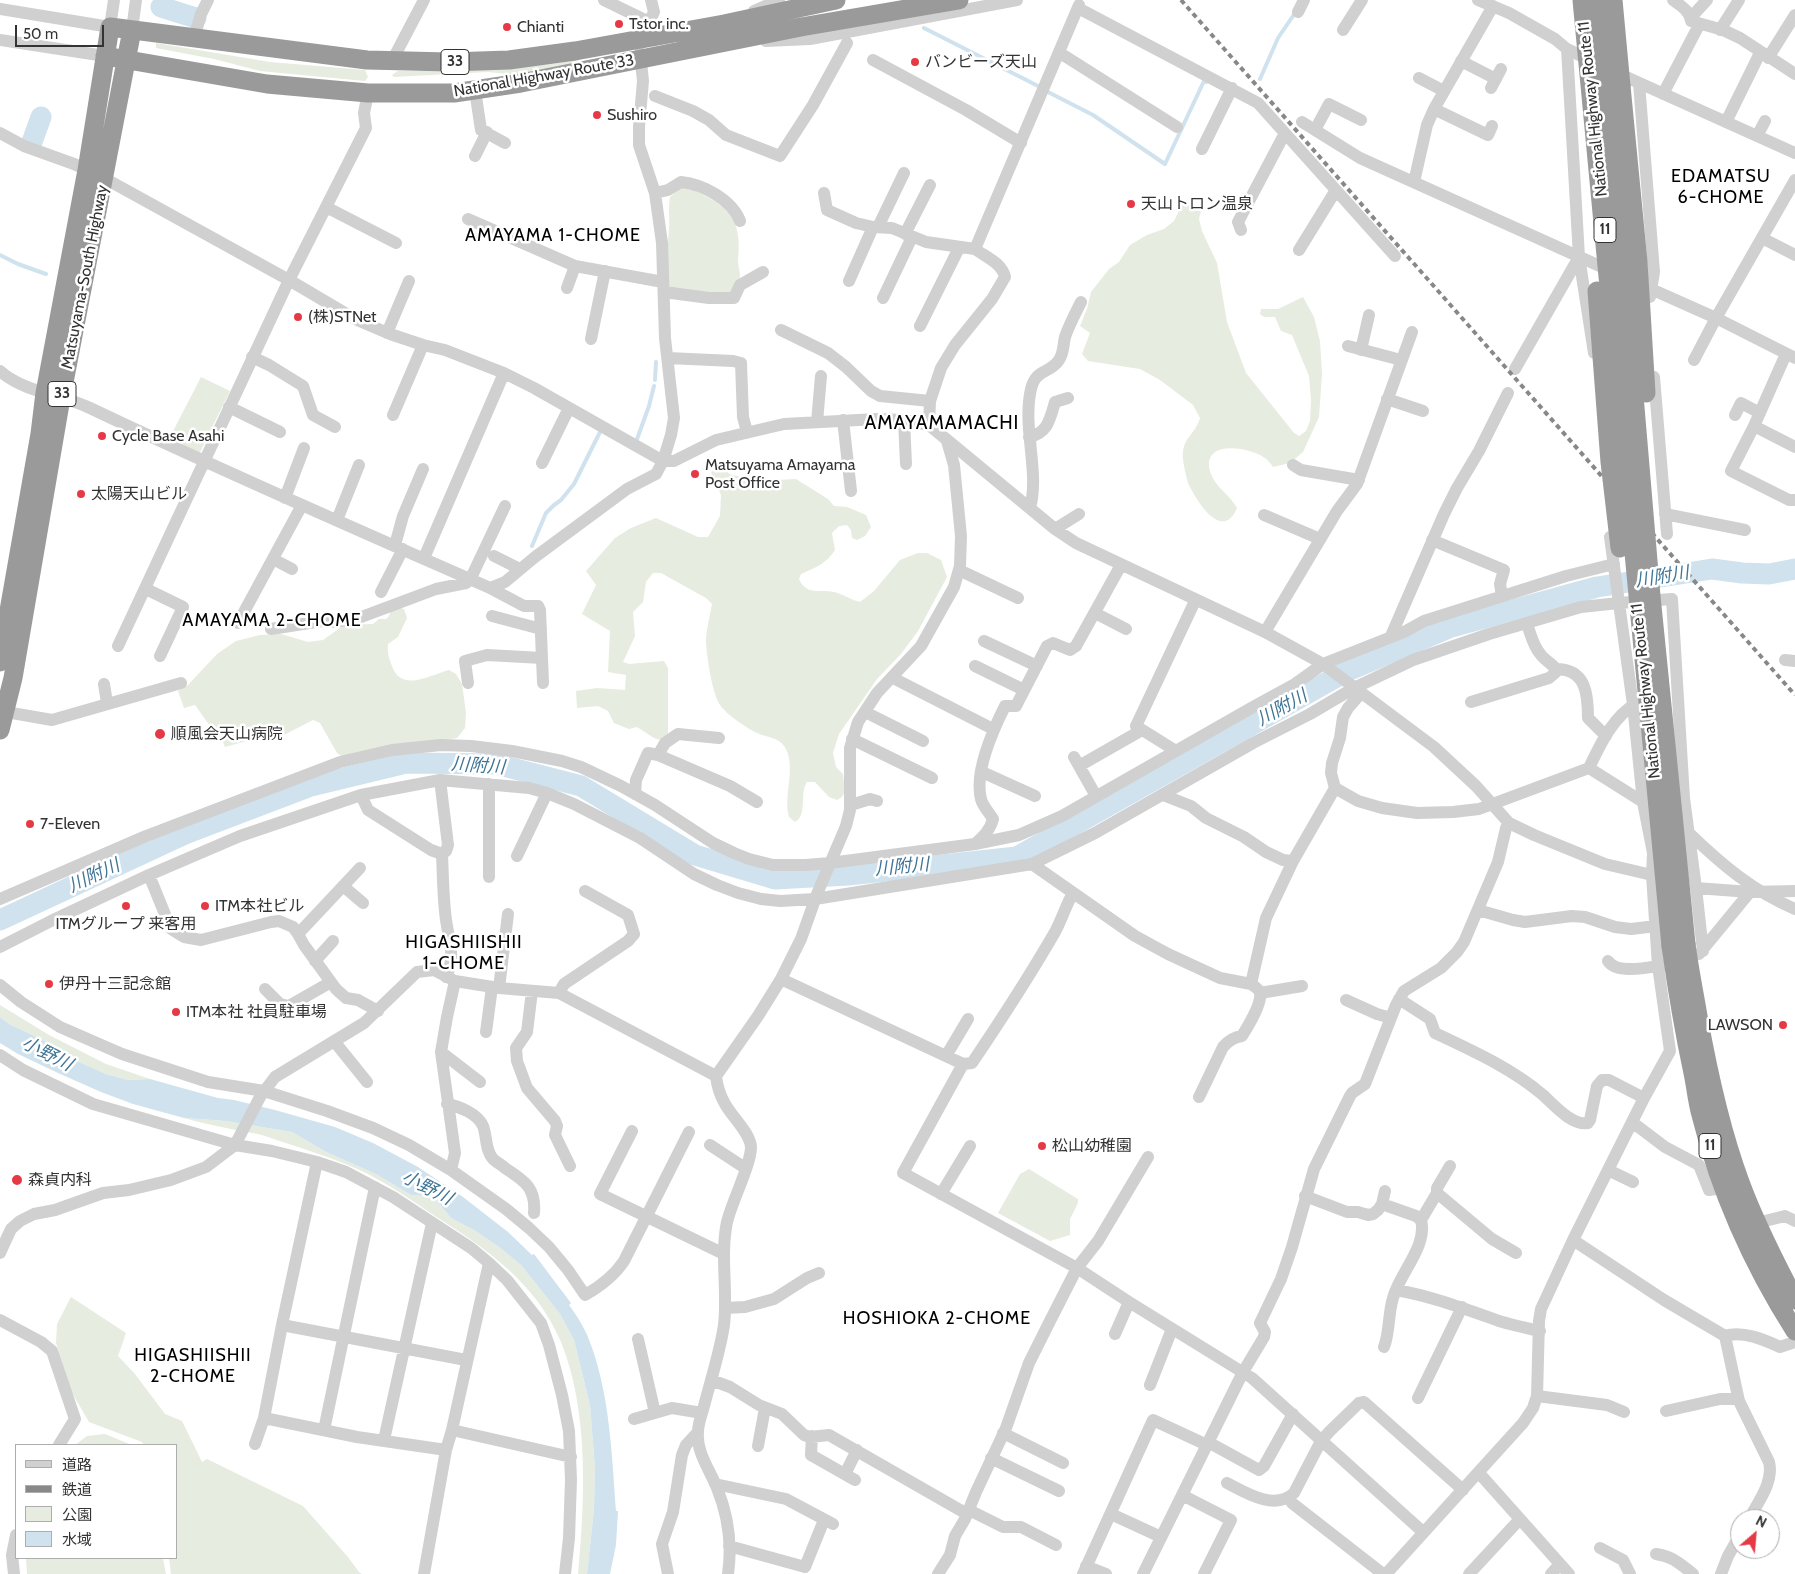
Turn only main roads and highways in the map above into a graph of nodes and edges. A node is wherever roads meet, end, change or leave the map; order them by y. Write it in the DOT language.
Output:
graph roads {
  1 [pos="836,0"];
  2 [pos="958,0"];
  3 [pos="1575,0"];
  4 [pos="1582,0"];
  5 [pos="1597,0"];
  6 [pos="1612,0"];
  7 [pos="110,27"];
  8 [pos="132,30"];
  9 [pos="727,33"];
  10 [pos="646,40"];
  11 [pos="105,56"];
  12 [pos="127,59"];
  13 [pos="53,395"];
  14 [pos="13,595"];
  15 [pos="0,662"];
  16 [pos="1661,682"];
  17 [pos="1,717"];
  18 [pos="1732,1186"];
  19 [pos="1795,1300"];
  20 [pos="1795,1331"];
  1 -- 9 [label="highway, National Highway Route 33 / 33"];
  2 -- 9 [label="highway, National Highway Route 33 / 33"];
  3 -- 16 [label="highway, 11, bridge"];
  4 -- 16 [label="highway, National Highway Route 11 / 11, bridge"];
  5 -- 16 [label="highway, National Highway Route 11 / 11, bridge"];
  6 -- 16 [label="highway, 11, bridge"];
  7 -- 8 [label="highway, National Highway Route 33 / 33"];
  7 -- 11 [label="highway, Matsuyama-South Highway / 33"];
  8 -- 10 [label="highway, National Highway Route 33 / 33"];
  8 -- 12 [label="highway, Matsuyama-South Highway / 33"];
  9 -- 10 [label="highway, National Highway Route 33 / 33"];
  9 -- 10 [label="highway, National Highway Route 33 / 33"];
  10 -- 12 [label="highway, National Highway Route 33 / 33"];
  11 -- 12 [label="highway, 33"];
  11 -- 13 [label="highway, Matsuyama-South Highway / 33"];
  12 -- 13 [label="highway, Matsuyama-South Highway / 33"];
  13 -- 14 [label="highway, Matsuyama-South Highway / 33"];
  14 -- 15 [label="highway, Matsuyama-South Highway / 33"];
  14 -- 17 [label="highway, Matsuyama-South Highway / 33"];
  16 -- 18 [label="highway, National Highway Route 11 / 11, bridge"];
  18 -- 19 [label="highway, National Highway Route 11 / 11"];
  18 -- 20 [label="highway, National Highway Route 11 / 11"];
}
